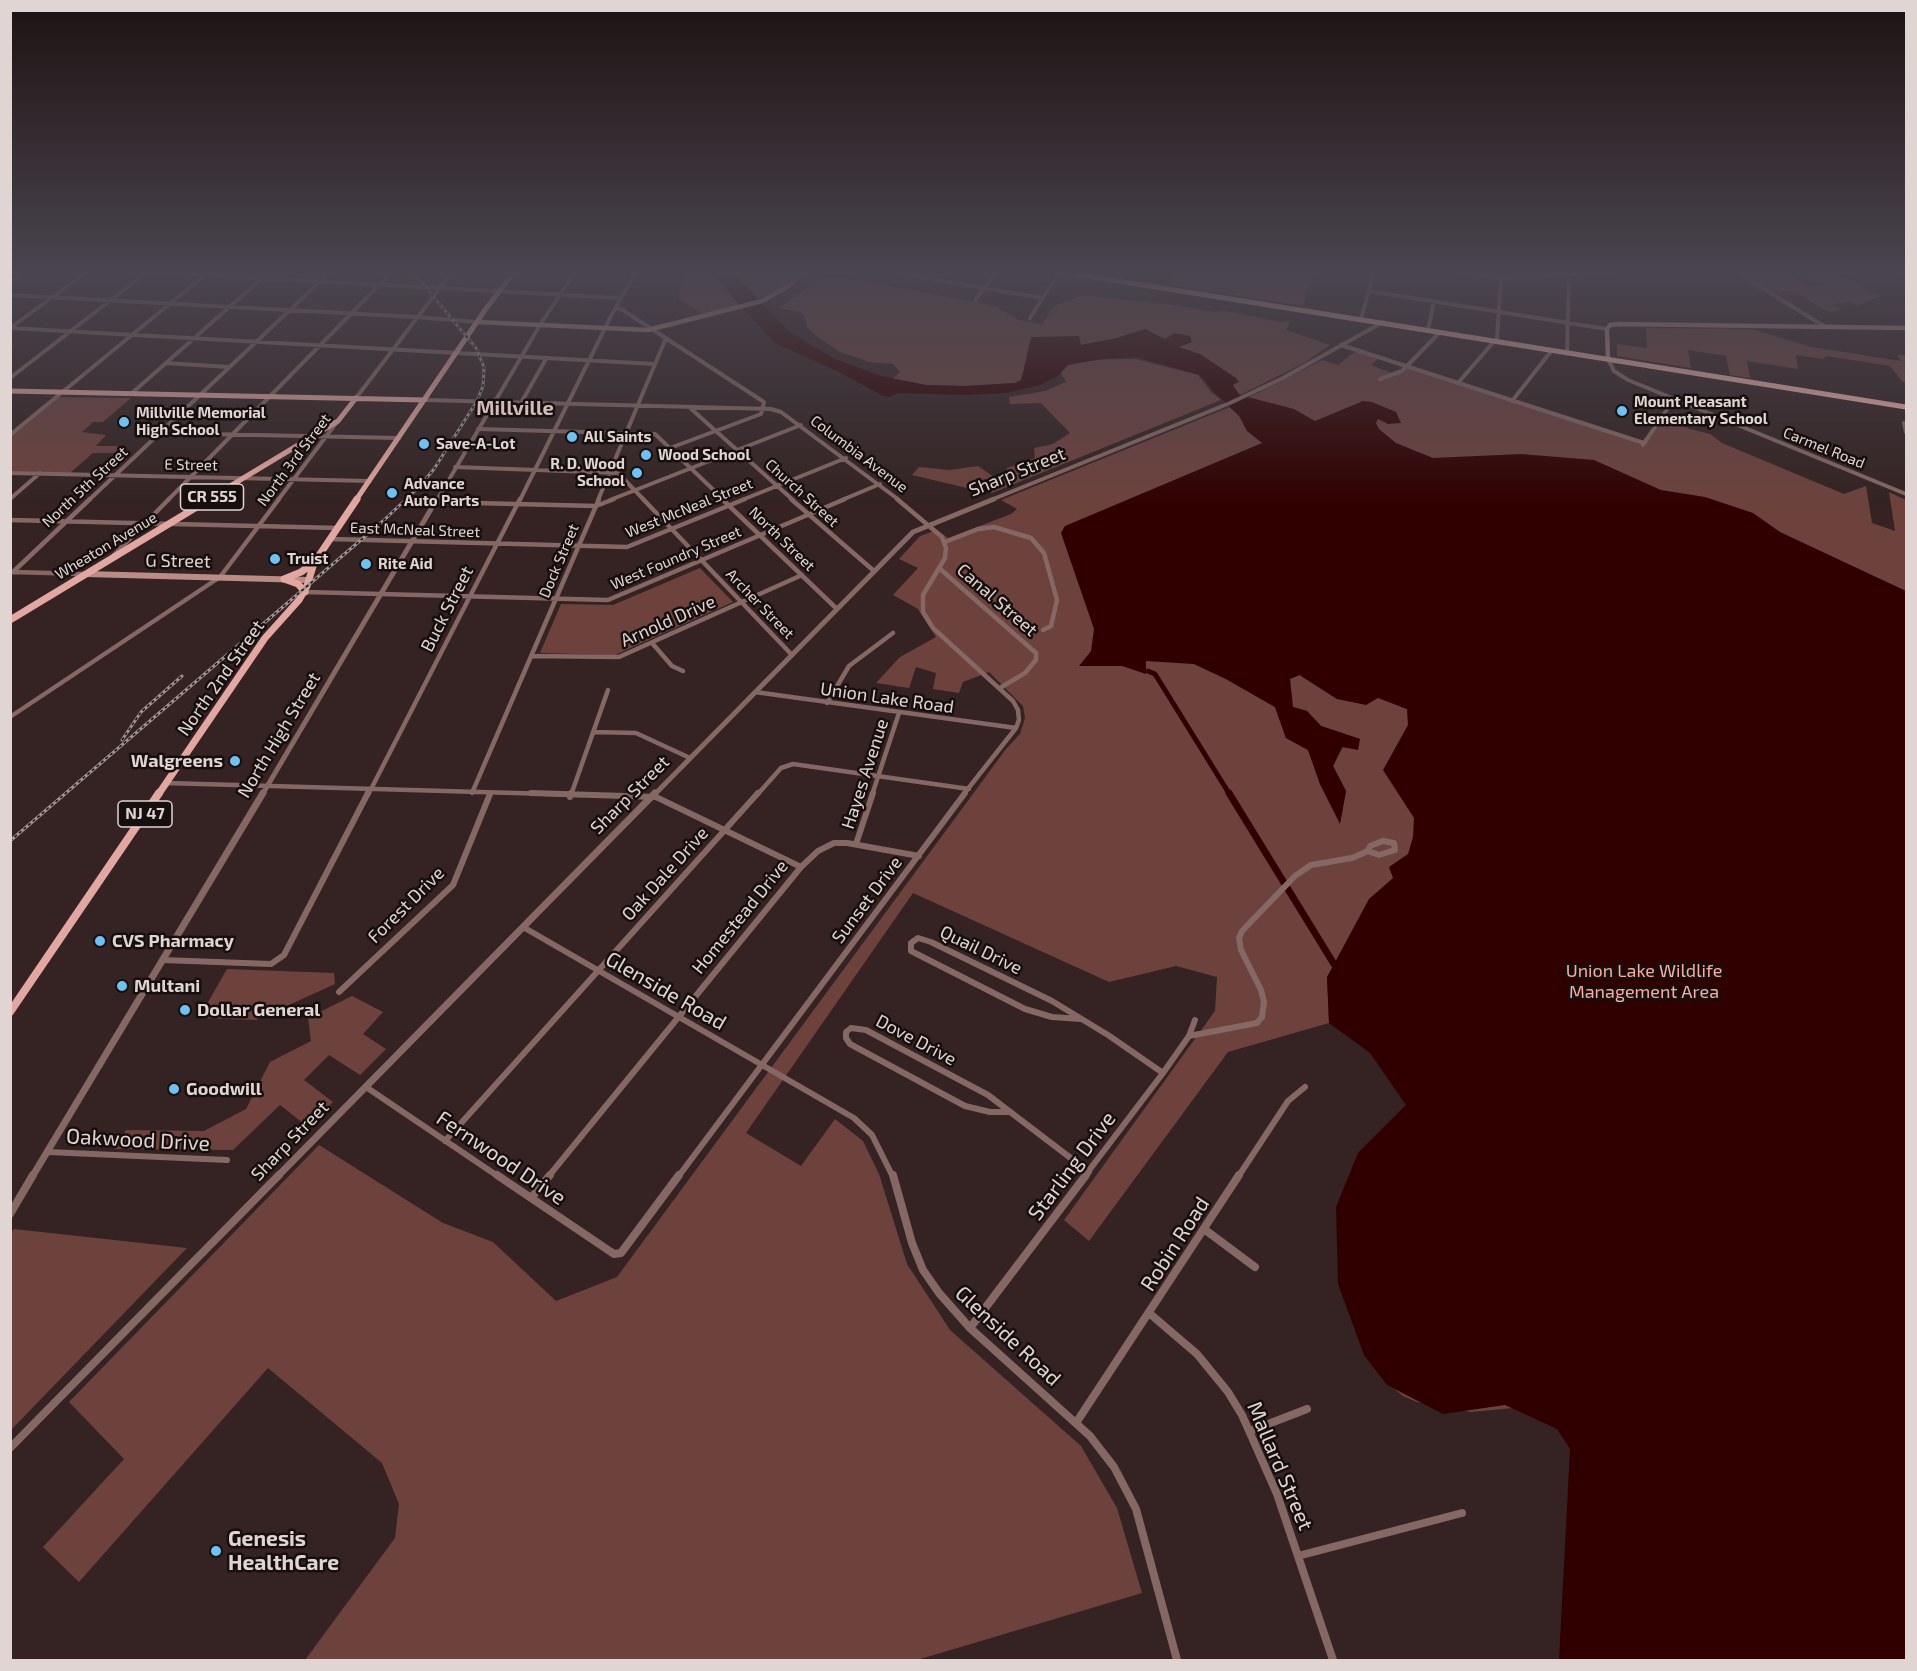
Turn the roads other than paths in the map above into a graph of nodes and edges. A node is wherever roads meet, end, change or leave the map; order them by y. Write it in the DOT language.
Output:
graph roads {
  1 [pos="46,350"];
  2 [pos="115,350"];
  3 [pos="181,350"];
  4 [pos="248,350"];
  5 [pos="315,350"];
  6 [pos="391,350"];
  7 [pos="402,350"];
  8 [pos="458,350"];
  9 [pos="525,350"];
  10 [pos="595,350"];
  11 [pos="660,350"];
  12 [pos="685,350"];
  13 [pos="1332,350"];
  14 [pos="1356,350"];
  15 [pos="1422,350"];
  16 [pos="1487,350"];
  17 [pos="1552,350"];
  18 [pos="1608,350"];
  19 [pos="1567,352"];
  20 [pos="455,355"];
  21 [pos="520,358"];
  22 [pos="546,359"];
  23 [pos="1608,359"];
  24 [pos="589,362"];
  25 [pos="166,363"];
  26 [pos="654,364"];
  27 [pos="1406,366"];
  28 [pos="229,367"];
  29 [pos="10,378"];
  30 [pos="1380,379"];
  31 [pos="1458,383"];
  32 [pos="10,391"];
  33 [pos="63,392"];
  34 [pos="132,393"];
  35 [pos="201,395"];
  36 [pos="270,396"];
  37 [pos="356,398"];
  38 [pos="1674,399"];
  39 [pos="425,400"];
  40 [pos="1512,401"];
  41 [pos="495,402"];
  42 [pos="521,403"];
  43 [pos="569,404"];
  44 [pos="638,406"];
  45 [pos="689,407"];
  46 [pos="1906,407"];
  47 [pos="762,409"];
  48 [pos="771,409"];
  49 [pos="338,421"];
  50 [pos="1904,423"];
  51 [pos="801,425"];
  52 [pos="478,429"];
  53 [pos="10,430"];
  54 [pos="16,430"];
  55 [pos="555,431"];
  56 [pos="715,431"];
  57 [pos="626,432"];
  58 [pos="1906,432"];
  59 [pos="160,434"];
  60 [pos="10,435"];
  61 [pos="232,435"];
  62 [pos="311,437"];
  63 [pos="326,437"];
  64 [pos="399,438"];
  65 [pos="670,448"];
  66 [pos="737,451"];
  67 [pos="846,458"];
  68 [pos="455,467"];
  69 [pos="691,468"];
  70 [pos="536,469"];
  71 [pos="610,471"];
  72 [pos="10,473"];
  73 [pos="40,473"];
  74 [pos="115,475"];
  75 [pos="191,477"];
  76 [pos="243,478"];
  77 [pos="294,479"];
  78 [pos="370,481"];
  79 [pos="880,484"];
  80 [pos="777,486"];
  81 [pos="635,490"];
  82 [pos="1906,494"];
  83 [pos="10,499"];
  84 [pos="434,502"];
  85 [pos="518,505"];
  86 [pos="596,506"];
  87 [pos="731,506"];
  88 [pos="808,515"];
  89 [pos="10,520"];
  90 [pos="66,521"];
  91 [pos="145,523"];
  92 [pos="168,524"];
  93 [pos="928,525"];
  94 [pos="259,526"];
  95 [pos="338,528"];
  96 [pos="672,529"];
  97 [pos="761,535"];
  98 [pos="331,539"];
  99 [pos="411,542"];
  100 [pos="945,542"];
  101 [pos="498,544"];
  102 [pos="579,546"];
  103 [pos="110,559"];
  104 [pos="702,561"];
  105 [pos="316,562"];
  106 [pos="939,568"];
  107 [pos="874,571"];
  108 [pos="12,572"];
  109 [pos="86,574"];
  110 [pos="802,575"];
  111 [pos="220,578"];
  112 [pos="284,579"];
  113 [pos="308,580"];
  114 [pos="305,592"];
  115 [pos="379,594"];
  116 [pos="471,596"];
  117 [pos="557,598"];
  118 [pos="742,602"];
  119 [pos="837,609"];
  120 [pos="10,620"];
  121 [pos="1043,630"];
  122 [pos="893,633"];
  123 [pos="652,643"];
  124 [pos="792,655"];
  125 [pos="531,656"];
  126 [pos="683,671"];
  127 [pos="1000,688"];
  128 [pos="608,690"];
  129 [pos="755,692"];
  130 [pos="827,703"];
  131 [pos="899,713"];
  132 [pos="10,717"];
  133 [pos="1016,728"];
  134 [pos="593,732"];
  135 [pos="690,758"];
  136 [pos="879,776"];
  137 [pos="166,783"];
  138 [pos="266,786"];
  139 [pos="371,789"];
  140 [pos="969,789"];
  141 [pos="472,793"];
  142 [pos="490,794"];
  143 [pos="570,797"];
  144 [pos="651,798"];
  145 [pos="726,830"];
  146 [pos="856,844"];
  147 [pos="1368,851"];
  148 [pos="919,856"];
  149 [pos="801,867"];
  150 [pos="523,927"];
  151 [pos="162,960"];
  152 [pos="597,971"];
  153 [pos="339,992"];
  154 [pos="10,1012"];
  155 [pos="678,1017"];
  156 [pos="1081,1019"];
  157 [pos="1196,1020"];
  158 [pos="1189,1036"];
  159 [pos="763,1065"];
  160 [pos="1163,1073"];
  161 [pos="366,1087"];
  162 [pos="1305,1088"];
  163 [pos="1010,1112"];
  164 [pos="445,1141"];
  165 [pos="48,1152"];
  166 [pos="227,1160"];
  167 [pos="1089,1172"];
  168 [pos="531,1198"];
  169 [pos="10,1214"];
  170 [pos="1204,1229"];
  171 [pos="619,1254"];
  172 [pos="1256,1267"];
  173 [pos="1149,1313"];
  174 [pos="970,1328"];
  175 [pos="1307,1409"];
  176 [pos="1076,1423"];
  177 [pos="1250,1431"];
  178 [pos="10,1448"];
  179 [pos="1462,1513"];
  180 [pos="1298,1556"];
  181 [pos="1177,1660"];
  182 [pos="1333,1660"];
  1 -- 29 [label="street"];
  2 -- 33 [label="street"];
  3 -- 25 [label="street"];
  4 -- 28 [label="street, North 5th Street"];
  5 -- 36 [label="street"];
  6 -- 37 [label="street, North 3rd Street / CR 555"];
  7 -- 20 [label="street"];
  8 -- 20 [label="main road, North 2nd Street / NJ 47"];
  9 -- 21 [label="street, North High Street"];
  10 -- 24 [label="street, Buck Street"];
  11 -- 26 [label="street, Dock Street"];
  12 -- 47 [label="street"];
  13 -- 93 [label="street, Sharp Street"];
  14 -- 27 [label="street"];
  15 -- 27 [label="street"];
  16 -- 31 [label="street"];
  17 -- 19 [label="highway"];
  17 -- 40 [label="street"];
  18 -- 23 [label="main road"];
  19 -- 23 [label="highway"];
  20 -- 21 [label="street"];
  20 -- 39 [label="main road, North 2nd Street / NJ 47"];
  21 -- 22 [label="street"];
  21 -- 41 [label="street, North High Street"];
  22 -- 24 [label="street"];
  22 -- 42 [label="street"];
  23 -- 38 [label="street, Carmel Road"];
  23 -- 46 [label="highway"];
  24 -- 26 [label="street"];
  24 -- 43 [label="street, Buck Street"];
  25 -- 28 [label="street"];
  25 -- 34 [label="street"];
  26 -- 44 [label="street, Dock Street"];
  27 -- 30 [label="street"];
  27 -- 31 [label="street"];
  28 -- 35 [label="street, North 5th Street"];
  31 -- 40 [label="street"];
  32 -- 33 [label="main road"];
  33 -- 34 [label="main road"];
  33 -- 54 [label="street"];
  34 -- 35 [label="main road"];
  35 -- 36 [label="main road"];
  35 -- 59 [label="street, North 5th Street"];
  36 -- 37 [label="main road"];
  36 -- 61 [label="street"];
  37 -- 39 [label="main road"];
  37 -- 49 [label="main road, North 3rd Street / CR 555"];
  38 -- 40 [label="street"];
  38 -- 82 [label="street, Carmel Road"];
  39 -- 41 [label="street"];
  39 -- 64 [label="main road, North 2nd Street / NJ 47"];
  41 -- 42 [label="street"];
  41 -- 52 [label="street, North High Street"];
  42 -- 43 [label="street"];
  43 -- 44 [label="street"];
  43 -- 55 [label="street, Buck Street"];
  44 -- 45 [label="street"];
  44 -- 57 [label="street, Dock Street"];
  45 -- 47 [label="street"];
  45 -- 56 [label="street, Church Street"];
  47 -- 48 [label="street"];
  47 -- 56 [label="street"];
  48 -- 51 [label="street, Columbia Avenue"];
  49 -- 62 [label="main road, Wheaton Avenue / CR 555"];
  49 -- 63 [label="street, North 3rd Street"];
  50 -- 58 [label="street"];
  51 -- 66 [label="street"];
  51 -- 67 [label="street, Columbia Avenue"];
  52 -- 55 [label="street"];
  52 -- 68 [label="street, North High Street"];
  53 -- 54 [label="street"];
  54 -- 60 [label="street"];
  55 -- 57 [label="street"];
  55 -- 70 [label="street, Buck Street"];
  56 -- 65 [label="street"];
  56 -- 66 [label="street, Church Street"];
  57 -- 65 [label="street, North Street"];
  57 -- 71 [label="street, Dock Street"];
  59 -- 61 [label="street"];
  59 -- 74 [label="street, North 5th Street"];
  61 -- 62 [label="street"];
  61 -- 75 [label="street"];
  62 -- 63 [label="street"];
  62 -- 76 [label="main road, Wheaton Avenue / CR 555"];
  63 -- 64 [label="street"];
  63 -- 77 [label="street, North 3rd Street"];
  64 -- 78 [label="main road, North 2nd Street / NJ 47"];
  65 -- 69 [label="street, North Street"];
  66 -- 69 [label="street"];
  66 -- 80 [label="street, Church Street"];
  67 -- 79 [label="street, Columbia Avenue"];
  67 -- 80 [label="street, West McNeal Street"];
  68 -- 70 [label="street"];
  68 -- 84 [label="street, North High Street"];
  69 -- 81 [label="street"];
  69 -- 87 [label="street, North Street"];
  70 -- 71 [label="street"];
  70 -- 85 [label="street, Buck Street"];
  71 -- 81 [label="street, Archer Street"];
  71 -- 86 [label="street, Dock Street"];
  72 -- 73 [label="street, E Street"];
  73 -- 74 [label="street, E Street"];
  73 -- 83 [label="street"];
  74 -- 75 [label="street, E Street"];
  74 -- 90 [label="street, North 5th Street"];
  75 -- 76 [label="street, E Street"];
  75 -- 91 [label="street"];
  76 -- 77 [label="street, E Street"];
  76 -- 92 [label="main road, Wheaton Avenue / CR 555"];
  77 -- 78 [label="street, E Street"];
  77 -- 94 [label="street, North 3rd Street"];
  78 -- 95 [label="main road, North 2nd Street / NJ 47"];
  79 -- 88 [label="street, West Foundry Street"];
  79 -- 93 [label="street, Columbia Avenue"];
  80 -- 87 [label="street, West McNeal Street"];
  80 -- 88 [label="street, Church Street"];
  81 -- 86 [label="street"];
  81 -- 96 [label="street, Archer Street"];
  84 -- 85 [label="street"];
  84 -- 99 [label="street, North High Street"];
  85 -- 86 [label="street"];
  85 -- 101 [label="street, Buck Street"];
  86 -- 102 [label="street, Dock Street"];
  87 -- 96 [label="street, West McNeal Street"];
  87 -- 97 [label="street, North Street"];
  88 -- 97 [label="street, West Foundry Street"];
  88 -- 107 [label="street, Church Street"];
  89 -- 90 [label="street"];
  90 -- 91 [label="street"];
  90 -- 108 [label="street, North 5th Street"];
  91 -- 92 [label="street"];
  91 -- 103 [label="street"];
  92 -- 94 [label="street"];
  92 -- 103 [label="main road, Wheaton Avenue / CR 555"];
  93 -- 100 [label="street"];
  93 -- 107 [label="street, Sharp Street"];
  94 -- 95 [label="street"];
  94 -- 111 [label="street, North 3rd Street"];
  95 -- 98 [label="main road, North 2nd Street / NJ 47"];
  96 -- 102 [label="street, West McNeal Street"];
  96 -- 104 [label="street, Archer Street"];
  97 -- 104 [label="street, West Foundry Street"];
  97 -- 110 [label="street, North Street"];
  98 -- 99 [label="street, East McNeal Street"];
  98 -- 105 [label="main road, North 2nd Street / NJ 47"];
  99 -- 101 [label="street, East McNeal Street"];
  99 -- 115 [label="street, North High Street"];
  100 -- 106 [label="street"];
  100 -- 121 [label="street"];
  101 -- 102 [label="street, West McNeal Street"];
  101 -- 116 [label="street, Buck Street"];
  102 -- 117 [label="street, Dock Street"];
  103 -- 109 [label="main road, Wheaton Avenue / CR 555"];
  104 -- 117 [label="street, West Foundry Street"];
  104 -- 118 [label="street, Archer Street"];
  105 -- 112 [label="main road"];
  105 -- 113 [label="main road, North 2nd Street / NJ 47"];
  106 -- 127 [label="street"];
  106 -- 127 [label="street, Canal Street"];
  107 -- 119 [label="street, Sharp Street"];
  108 -- 109 [label="street, G Street"];
  109 -- 111 [label="main road, G Street"];
  109 -- 120 [label="main road, Wheaton Avenue / CR 555"];
  110 -- 118 [label="street, Arnold Drive"];
  110 -- 119 [label="street, North Street"];
  111 -- 112 [label="main road, G Street"];
  111 -- 132 [label="street, North 3rd Street"];
  112 -- 113 [label="main road, G Street"];
  112 -- 114 [label="main road"];
  113 -- 114 [label="main road, North 2nd Street / NJ 47"];
  114 -- 115 [label="street, West Foundry Street"];
  114 -- 137 [label="main road, North 2nd Street / NJ 47"];
  115 -- 116 [label="street, West Foundry Street"];
  115 -- 138 [label="street, North High Street"];
  116 -- 117 [label="street, West Foundry Street"];
  116 -- 139 [label="street, Buck Street"];
  117 -- 125 [label="street, Dock Street"];
  118 -- 123 [label="street, Arnold Drive"];
  118 -- 124 [label="street, Archer Street"];
  119 -- 124 [label="street, Sharp Street"];
  122 -- 130 [label="street"];
  123 -- 125 [label="street, Arnold Drive"];
  123 -- 126 [label="street"];
  124 -- 129 [label="street, Sharp Street"];
  125 -- 141 [label="street, Dock Street"];
  127 -- 133 [label="street"];
  128 -- 134 [label="street"];
  129 -- 130 [label="street, Union Lake Road"];
  129 -- 135 [label="street, Sharp Street"];
  130 -- 131 [label="street, Union Lake Road"];
  131 -- 133 [label="street, Union Lake Road"];
  131 -- 136 [label="street, Hayes Avenue"];
  133 -- 140 [label="street, Sunset Drive"];
  134 -- 135 [label="street"];
  134 -- 143 [label="street"];
  135 -- 144 [label="street, Sharp Street"];
  136 -- 140 [label="street, Oak Dale Drive"];
  136 -- 145 [label="street, Oak Dale Drive"];
  136 -- 146 [label="street, Hayes Avenue"];
  137 -- 138 [label="street"];
  137 -- 154 [label="main road, North 2nd Street / NJ 47"];
  138 -- 139 [label="street"];
  138 -- 151 [label="street, North High Street"];
  139 -- 141 [label="street"];
  139 -- 151 [label="street, Buck Street"];
  140 -- 148 [label="street, Sunset Drive"];
  141 -- 142 [label="street"];
  142 -- 143 [label="street"];
  142 -- 153 [label="street, Forest Drive"];
  143 -- 144 [label="street"];
  144 -- 145 [label="street"];
  144 -- 150 [label="street, Sharp Street"];
  145 -- 149 [label="street"];
  145 -- 152 [label="street, Oak Dale Drive"];
  146 -- 148 [label="street, Homestead Drive"];
  146 -- 149 [label="street, Homestead Drive"];
  147 -- 158 [label="street"];
  148 -- 159 [label="street, Sunset Drive"];
  149 -- 155 [label="street, Homestead Drive"];
  150 -- 152 [label="street, Glenside Road"];
  150 -- 161 [label="street, Sharp Street"];
  151 -- 165 [label="street, North High Street"];
  152 -- 155 [label="street, Glenside Road"];
  152 -- 164 [label="street, Oak Dale Drive"];
  155 -- 159 [label="street, Glenside Road"];
  155 -- 168 [label="street, Homestead Drive"];
  156 -- 156 [label="street, Quail Drive"];
  156 -- 160 [label="street, Quail Drive"];
  157 -- 158 [label="street, Starling Drive"];
  158 -- 160 [label="street, Starling Drive"];
  159 -- 171 [label="street, Sunset Drive"];
  159 -- 174 [label="street, Glenside Road"];
  160 -- 167 [label="street, Starling Drive"];
  161 -- 164 [label="street, Fernwood Drive"];
  161 -- 178 [label="street, Sharp Street"];
  162 -- 170 [label="street, Robin Road"];
  163 -- 163 [label="street, Dove Drive"];
  163 -- 167 [label="street, Dove Drive"];
  164 -- 168 [label="street, Fernwood Drive"];
  165 -- 166 [label="street, Oakwood Drive"];
  165 -- 169 [label="street, North High Street"];
  167 -- 174 [label="street, Starling Drive"];
  168 -- 171 [label="street, Fernwood Drive"];
  170 -- 172 [label="street"];
  170 -- 173 [label="street, Robin Road"];
  173 -- 176 [label="street, Robin Road"];
  173 -- 177 [label="street, Mallard Street"];
  174 -- 176 [label="street, Glenside Road"];
  175 -- 177 [label="street"];
  176 -- 181 [label="street, Glenside Road"];
  177 -- 180 [label="street, Mallard Street"];
  179 -- 180 [label="street"];
  180 -- 182 [label="street, Mallard Street"];
}
